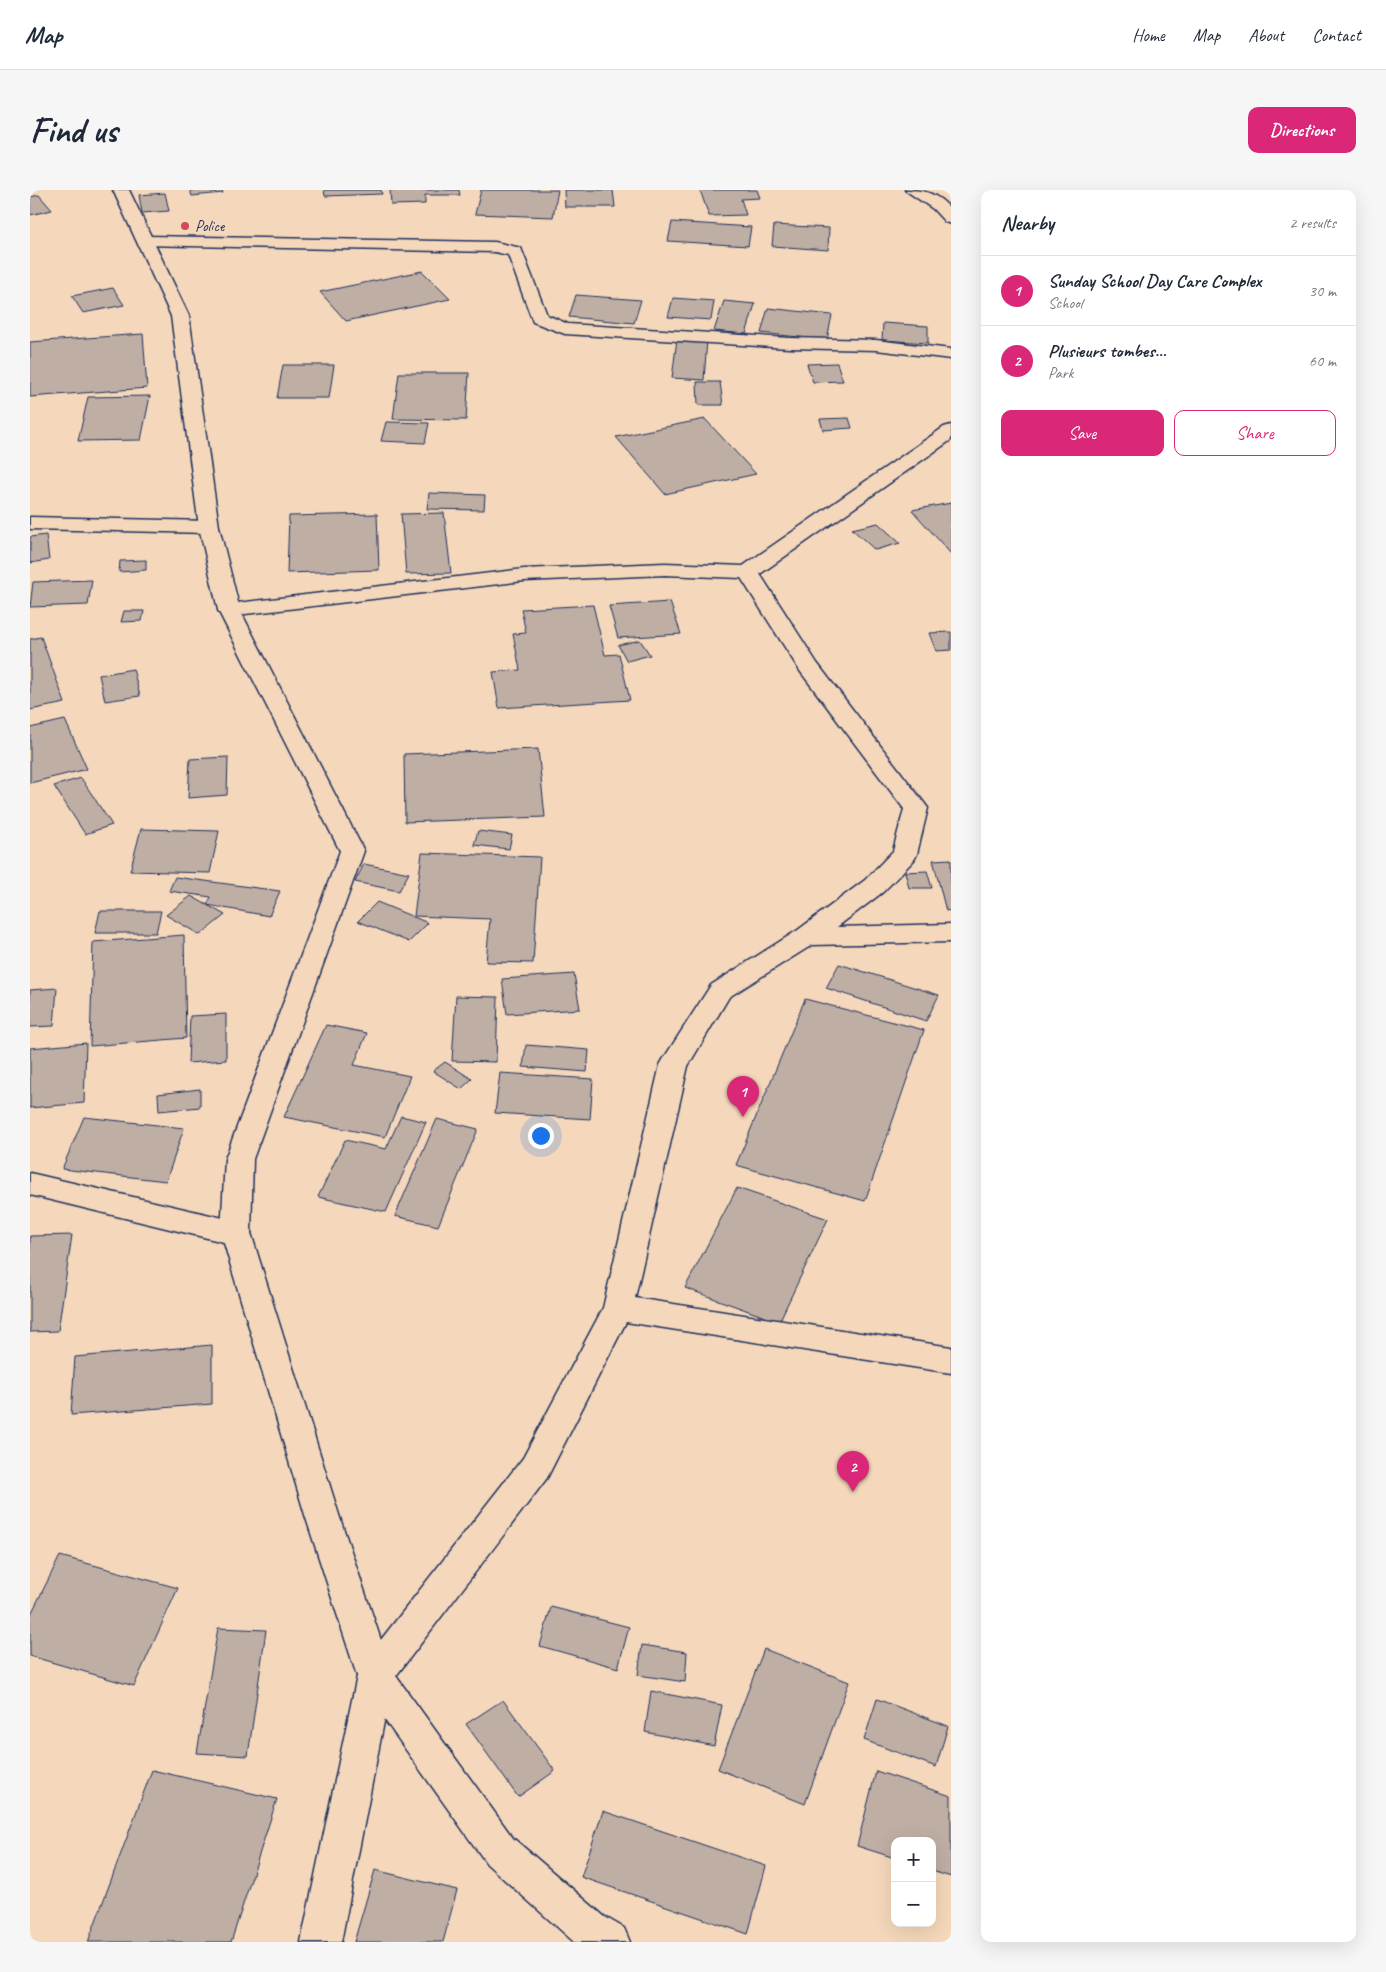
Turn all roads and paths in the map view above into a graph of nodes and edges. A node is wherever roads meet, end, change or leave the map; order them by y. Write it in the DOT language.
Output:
graph roads {
  1 [pos="120,190"];
  2 [pos="913,190"];
  3 [pos="946,190"];
  4 [pos="940,206"];
  5 [pos="951,219"];
  6 [pos="146,241"];
  7 [pos="951,354"];
  8 [pos="951,431"];
  9 [pos="30,523"];
  10 [pos="209,527"];
  11 [pos="748,572"];
  12 [pos="229,610"];
  13 [pos="951,933"];
  14 [pos="807,936"];
  15 [pos="30,1184"];
  16 [pos="236,1234"];
  17 [pos="618,1308"];
  18 [pos="951,1360"];
  19 [pos="375,1676"];
  20 [pos="321,1942"];
  21 [pos="610,1942"];
  1 -- 6 [label="street"];
  2 -- 4 [label="street"];
  3 -- 4 [label="street"];
  4 -- 5 [label="street"];
  6 -- 7 [label="street"];
  6 -- 10 [label="street"];
  8 -- 11 [label="street"];
  9 -- 10 [label="street"];
  10 -- 12 [label="street"];
  11 -- 12 [label="street"];
  11 -- 14 [label="street"];
  12 -- 16 [label="street"];
  13 -- 14 [label="street"];
  14 -- 17 [label="street"];
  15 -- 16 [label="street"];
  16 -- 19 [label="street"];
  17 -- 18 [label="street"];
  17 -- 19 [label="street"];
  19 -- 20 [label="street"];
  19 -- 21 [label="street"];
}
